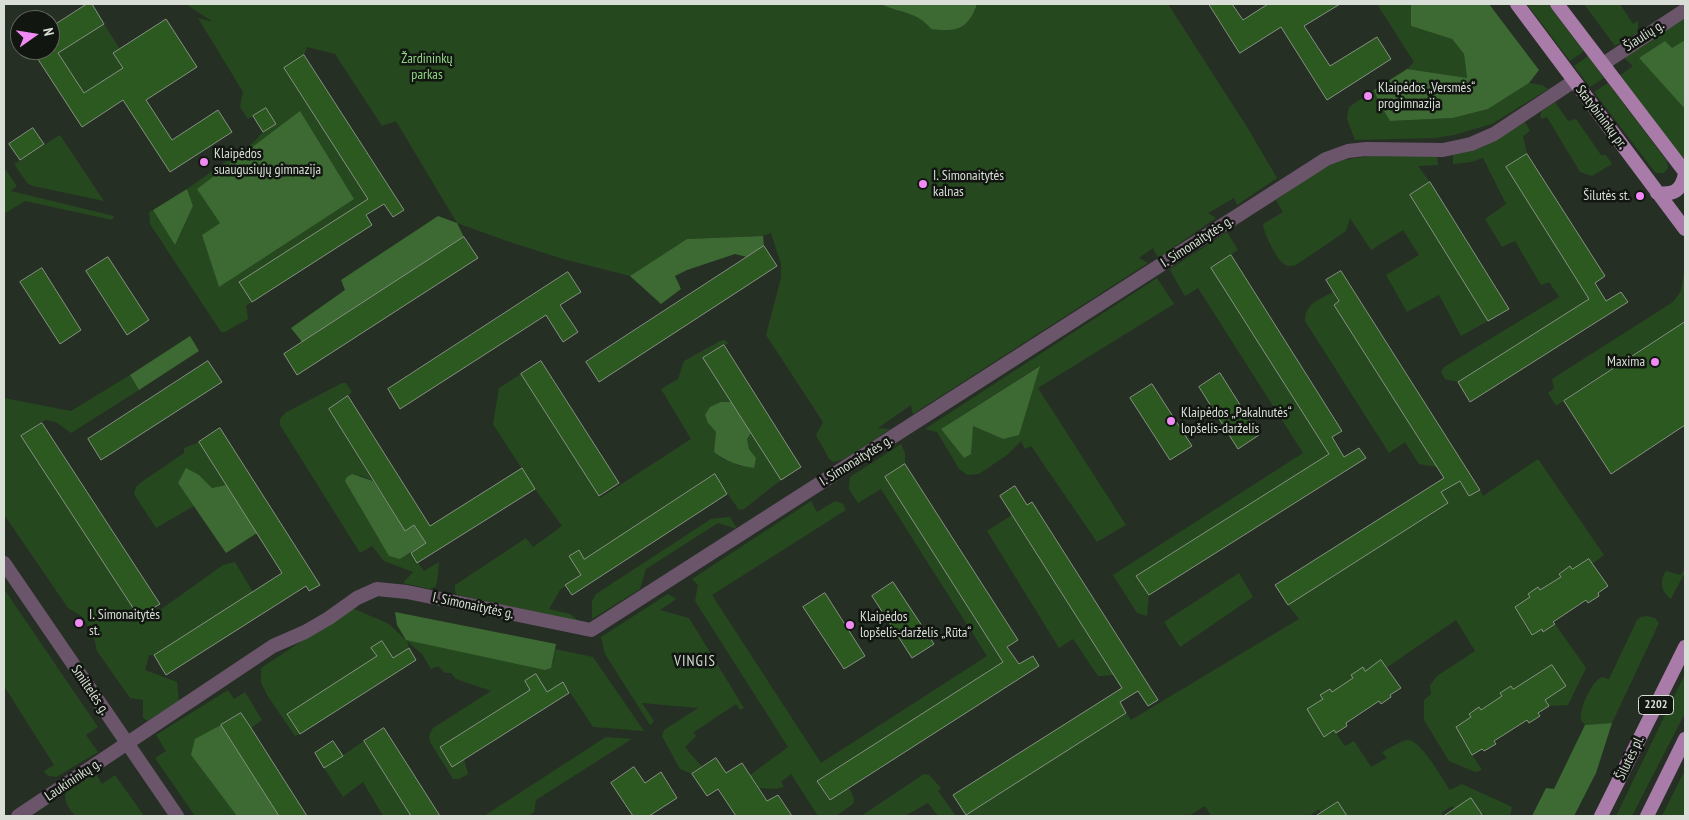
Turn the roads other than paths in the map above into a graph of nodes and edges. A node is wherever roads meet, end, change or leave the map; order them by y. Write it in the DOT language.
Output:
graph roads {
  1 [pos="1517,4"];
  2 [pos="1558,4"];
  3 [pos="1685,10"];
  4 [pos="1603,64"];
  5 [pos="1574,81"];
  6 [pos="1685,173"];
  7 [pos="1657,193"];
  8 [pos="1685,229"];
  9 [pos="4,563"];
  10 [pos="1685,647"];
  11 [pos="1685,739"];
  12 [pos="126,744"];
  13 [pos="18,816"];
  14 [pos="176,816"];
  15 [pos="1601,816"];
  16 [pos="1647,816"];
  1 -- 5 [label="main road, Statybininkų pr."];
  2 -- 4 [label="main road"];
  3 -- 4 [label="street, Šiaulių g."];
  4 -- 6 [label="main road"];
  5 -- 7 [label="main road, Statybininkų pr."];
  5 -- 12 [label="street, I. Simonaitytės g."];
  6 -- 7 [label="main road"];
  7 -- 8 [label="main road, Statybininkų pr."];
  9 -- 12 [label="street, Smiltelės g."];
  10 -- 15 [label="main road, Šilutės pl. / 2202"];
  11 -- 16 [label="main road"];
  12 -- 13 [label="street, Laukininkų g."];
  12 -- 14 [label="street, Smiltelės g."];
}
